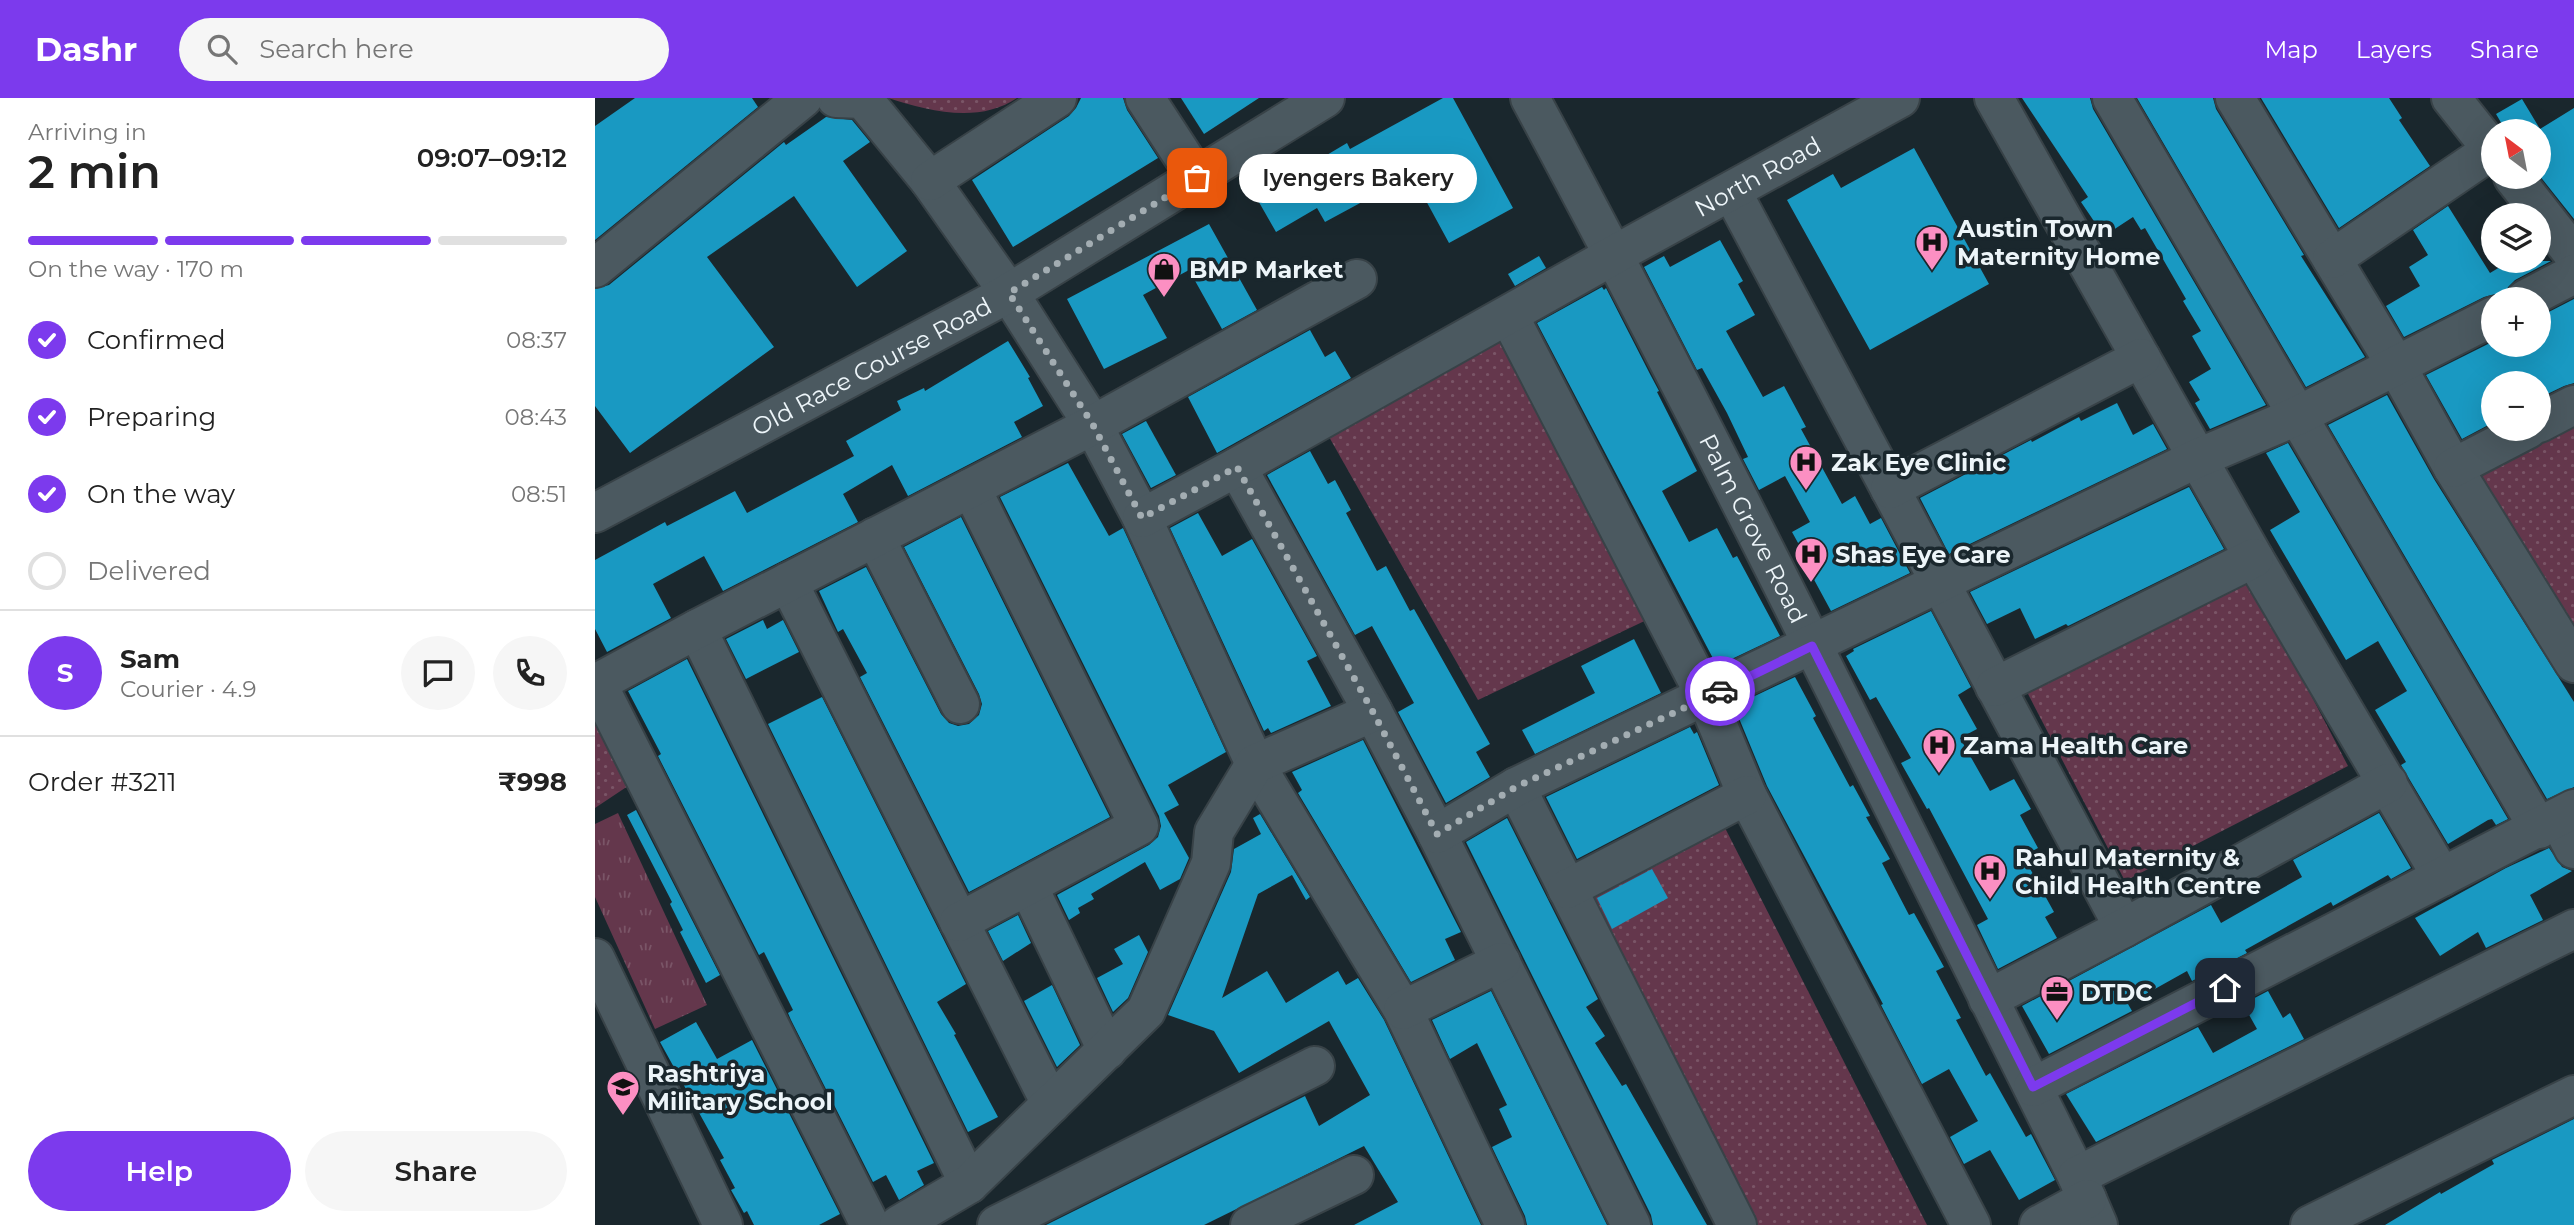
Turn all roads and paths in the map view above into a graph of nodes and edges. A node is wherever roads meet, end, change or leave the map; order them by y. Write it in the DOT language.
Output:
graph roads {
  1 [pos="803,98"];
  2 [pos="836,98"];
  3 [pos="1057,98"];
  4 [pos="1145,98"];
  5 [pos="1325,98"];
  6 [pos="1531,98"];
  7 [pos="1900,98"];
  8 [pos="1994,98"];
  9 [pos="2112,98"];
  10 [pos="2235,98"];
  11 [pos="2451,98"];
  12 [pos="2481,136"];
  13 [pos="2481,171"];
  14 [pos="1197,178"];
  15 [pos="930,181"];
  16 [pos="2523,189"];
  17 [pos="1732,192"];
  18 [pos="1614,255"];
  19 [pos="2574,255"];
  20 [pos="2332,259"];
  21 [pos="595,268"];
  22 [pos="2574,274"];
  23 [pos="1357,279"];
  24 [pos="2549,287"];
  25 [pos="1009,293"];
  26 [pos="1509,316"];
  27 [pos="2481,323"];
  28 [pos="2141,358"];
  29 [pos="2397,367"];
  30 [pos="2574,405"];
  31 [pos="2297,416"];
  32 [pos="2551,417"];
  33 [pos="1093,425"];
  34 [pos="2505,441"];
  35 [pos="2198,458"];
  36 [pos="1237,467"];
  37 [pos="2453,468"];
  38 [pos="971,488"];
  39 [pos="1889,489"];
  40 [pos="612,499"];
  41 [pos="595,513"];
  42 [pos="1142,518"];
  43 [pos="875,537"];
  44 [pos="2254,558"];
  45 [pos="787,582"];
  46 [pos="1939,582"];
  47 [pos="697,629"];
  48 [pos="1812,646"];
  49 [pos="2574,663"];
  50 [pos="1995,687"];
  51 [pos="1706,697"];
  52 [pos="960,704"];
  53 [pos="1373,712"];
  54 [pos="1255,764"];
  55 [pos="2388,783"];
  56 [pos="1516,787"];
  57 [pos="1747,795"];
  58 [pos="2561,826"];
  59 [pos="1437,834"];
  60 [pos="2442,877"];
  61 [pos="1028,886"];
  62 [pos="1567,889"];
  63 [pos="960,922"];
  64 [pos="2124,928"];
  65 [pos="2574,929"];
  66 [pos="595,958"];
  67 [pos="1501,962"];
  68 [pos="1988,999"];
  69 [pos="1403,1010"];
  70 [pos="1107,1050"];
  71 [pos="1315,1066"];
  72 [pos="2033,1087"];
  73 [pos="2573,1098"];
  74 [pos="1051,1104"];
  75 [pos="1354,1175"];
  76 [pos="2087,1200"];
  77 [pos="953,1203"];
  78 [pos="2355,1215"];
  79 [pos="723,1225"];
  80 [pos="870,1225"];
  81 [pos="899,1225"];
  82 [pos="997,1225"];
  83 [pos="1250,1225"];
  84 [pos="1505,1225"];
  85 [pos="1631,1225"];
  86 [pos="1737,1225"];
  87 [pos="1971,1225"];
  88 [pos="2039,1225"];
  89 [pos="2310,1225"];
  1 -- 21 [label="street"];
  2 -- 15 [label="street"];
  3 -- 15 [label="street"];
  4 -- 14 [label="street"];
  5 -- 14 [label="street, Old Race Course Road"];
  6 -- 18 [label="street, Palm Grove Road"];
  7 -- 17 [label="street, North Road"];
  8 -- 28 [label="street"];
  9 -- 31 [label="street"];
  10 -- 20 [label="street"];
  11 -- 12 [label="street"];
  13 -- 20 [label="street"];
  14 -- 25 [label="street, Old Race Course Road"];
  15 -- 25 [label="street"];
  16 -- 19 [label="street"];
  17 -- 18 [label="street, North Road"];
  17 -- 39 [label="street"];
  18 -- 26 [label="street, North Road"];
  18 -- 48 [label="street, Palm Grove Road"];
  20 -- 29 [label="street"];
  22 -- 24 [label="street"];
  23 -- 33 [label="street"];
  25 -- 33 [label="street"];
  25 -- 40 [label="street, Old Race Course Road"];
  26 -- 36 [label="street, North Road"];
  26 -- 51 [label="street"];
  27 -- 29 [label="street"];
  28 -- 35 [label="street"];
  28 -- 39 [label="street"];
  29 -- 31 [label="street"];
  29 -- 37 [label="street"];
  30 -- 32 [label="street"];
  31 -- 35 [label="street"];
  31 -- 58 [label="street"];
  33 -- 38 [label="street"];
  33 -- 42 [label="street"];
  34 -- 37 [label="street"];
  35 -- 44 [label="street"];
  35 -- 46 [label="street"];
  36 -- 42 [label="street, North Road"];
  36 -- 53 [label="street"];
  37 -- 49 [label="street"];
  38 -- 43 [label="street"];
  38 -- 61 [label="street"];
  39 -- 46 [label="street"];
  40 -- 41 [label="street, Old Race Course Road"];
  42 -- 54 [label="street"];
  43 -- 45 [label="street"];
  43 -- 52 [label="street"];
  44 -- 50 [label="street"];
  44 -- 55 [label="street"];
  45 -- 47 [label="street"];
  45 -- 63 [label="street"];
  46 -- 48 [label="street"];
  46 -- 50 [label="street"];
  47 -- 77 [label="street"];
  47 -- 80 [label="street"];
  48 -- 51 [label="street"];
  48 -- 68 [label="street, Palm Grove Road"];
  50 -- 64 [label="street"];
  51 -- 56 [label="street"];
  51 -- 57 [label="street"];
  53 -- 54 [label="street"];
  53 -- 59 [label="street"];
  54 -- 69 [label="street"];
  54 -- 70 [label="street"];
  55 -- 60 [label="street"];
  55 -- 64 [label="street"];
  56 -- 59 [label="street"];
  56 -- 62 [label="street"];
  57 -- 62 [label="street"];
  57 -- 87 [label="street"];
  58 -- 60 [label="street"];
  59 -- 67 [label="street"];
  60 -- 72 [label="street"];
  61 -- 63 [label="street"];
  61 -- 70 [label="street"];
  62 -- 86 [label="street"];
  63 -- 74 [label="street"];
  64 -- 68 [label="street"];
  65 -- 76 [label="street"];
  66 -- 79 [label="street"];
  67 -- 69 [label="street"];
  67 -- 85 [label="street"];
  68 -- 72 [label="street, Palm Grove Road"];
  69 -- 84 [label="street"];
  70 -- 74 [label="street"];
  71 -- 82 [label="street"];
  72 -- 76 [label="street, Palm Grove Road"];
  73 -- 78 [label="street"];
  74 -- 77 [label="street"];
  75 -- 83 [label="street"];
  76 -- 88 [label="street"];
  77 -- 81 [label="street"];
  78 -- 89 [label="street"];
}
